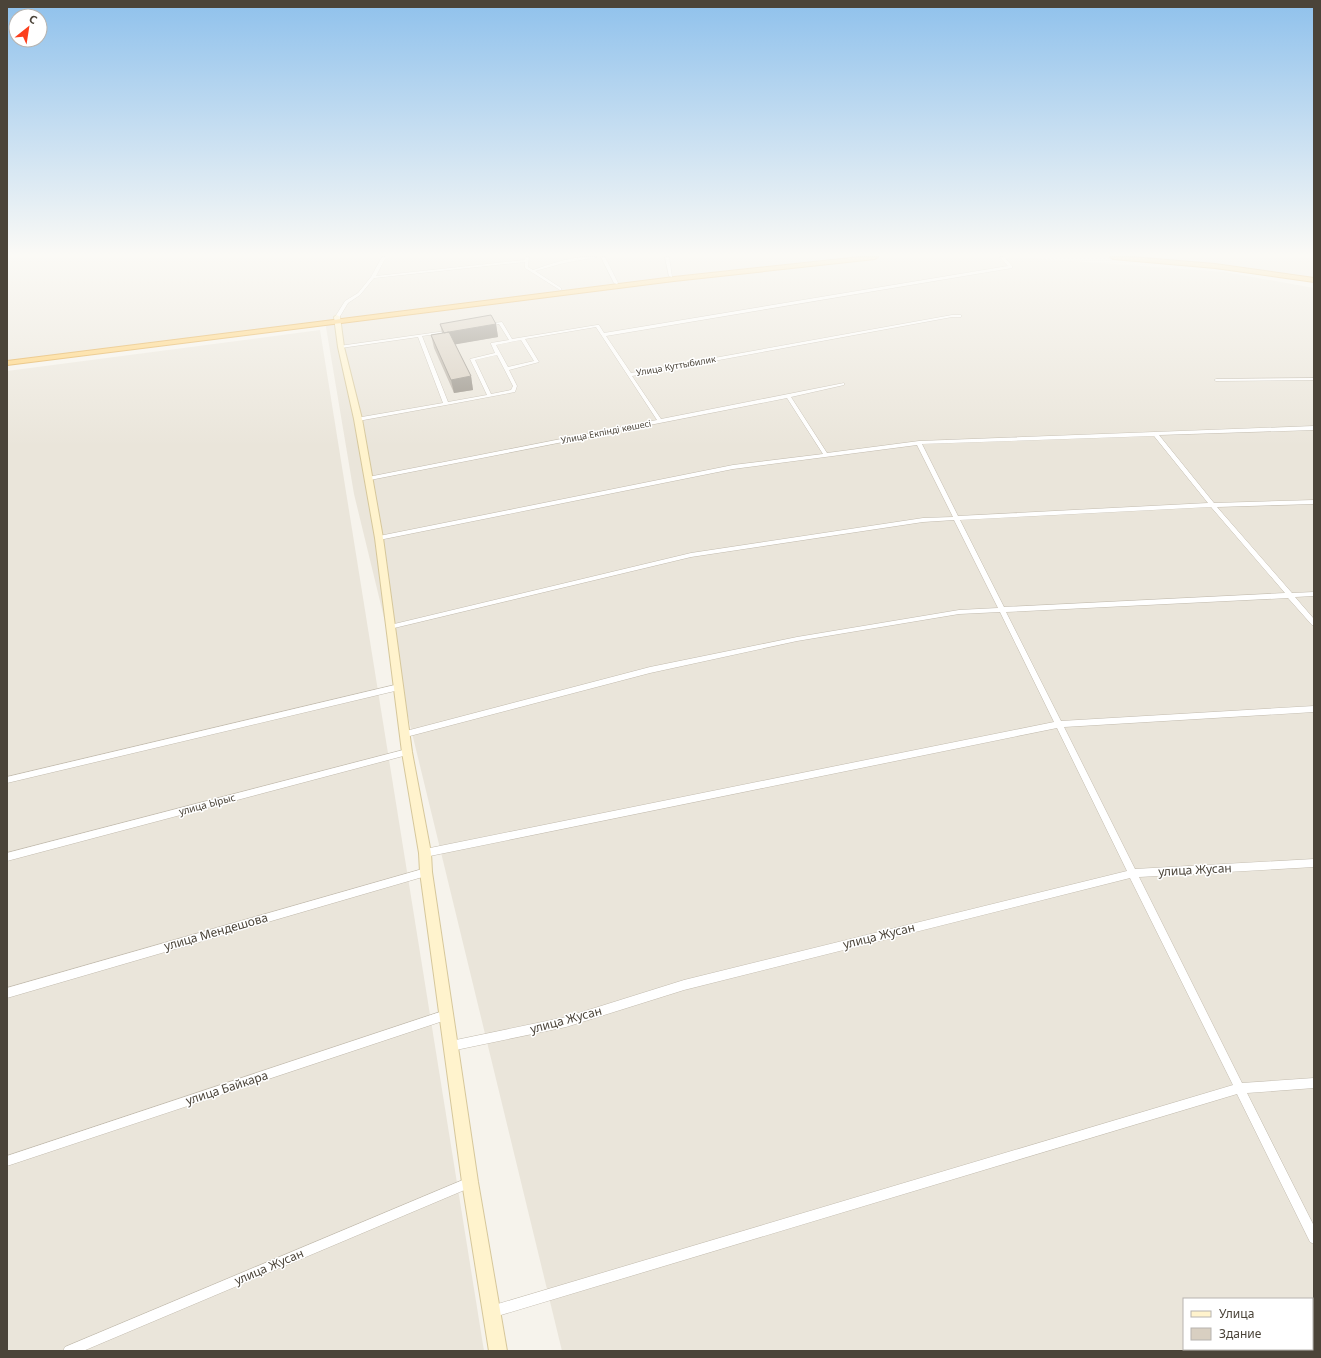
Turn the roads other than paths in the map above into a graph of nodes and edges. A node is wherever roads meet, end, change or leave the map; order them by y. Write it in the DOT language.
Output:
graph roads {
  1 [pos="326,320"];
  2 [pos="328,320"];
  3 [pos="338,320"];
  4 [pos="689,320"];
  5 [pos="928,320"];
  6 [pos="478,326"];
  7 [pos="456,330"];
  8 [pos="603,335"];
  9 [pos="420,336"];
  10 [pos="522,338"];
  11 [pos="511,340"];
  12 [pos="341,347"];
  13 [pos="497,354"];
  14 [pos="7,358"];
  15 [pos="7,363"];
  16 [pos="506,369"];
  17 [pos="629,375"];
  18 [pos="1314,379"];
  19 [pos="1216,380"];
  20 [pos="842,384"];
  21 [pos="490,396"];
  22 [pos="788,396"];
  23 [pos="446,404"];
  24 [pos="358,419"];
  25 [pos="660,421"];
  26 [pos="1314,428"];
  27 [pos="1156,435"];
  28 [pos="919,443"];
  29 [pos="826,455"];
  30 [pos="370,478"];
  31 [pos="1314,502"];
  32 [pos="1212,505"];
  33 [pos="956,517"];
  34 [pos="379,538"];
  35 [pos="1314,594"];
  36 [pos="1290,595"];
  37 [pos="1002,610"];
  38 [pos="1314,623"];
  39 [pos="390,627"];
  40 [pos="399,687"];
  41 [pos="1314,709"];
  42 [pos="1060,724"];
  43 [pos="406,734"];
  44 [pos="407,752"];
  45 [pos="7,780"];
  46 [pos="425,853"];
  47 [pos="7,857"];
  48 [pos="1314,864"];
  49 [pos="426,872"];
  50 [pos="1133,873"];
  51 [pos="7,993"];
  52 [pos="446,1015"];
  53 [pos="451,1046"];
  54 [pos="1314,1083"];
  55 [pos="1240,1088"];
  56 [pos="7,1161"];
  57 [pos="470,1182"];
  58 [pos="1314,1238"];
  59 [pos="491,1312"];
  60 [pos="69,1351"];
  61 [pos="498,1351"];
  1 -- 14 [label="highway"];
  2 -- 15 [label="highway"];
  3 -- 12 [label="main road"];
  4 -- 8 [label="street"];
  5 -- 17 [label="street, Улица Куттыбилик"];
  6 -- 11 [label="street"];
  7 -- 9 [label="street"];
  8 -- 10 [label="street"];
  8 -- 17 [label="street"];
  9 -- 12 [label="street"];
  9 -- 23 [label="street"];
  10 -- 11 [label="street"];
  10 -- 16 [label="street"];
  11 -- 13 [label="street"];
  12 -- 24 [label="main road"];
  13 -- 16 [label="street"];
  13 -- 21 [label="street"];
  16 -- 21 [label="street"];
  17 -- 25 [label="street"];
  18 -- 19 [label="street"];
  20 -- 22 [label="street, Улица Екпінді көшесі"];
  21 -- 23 [label="street"];
  22 -- 25 [label="street, Улица Екпінді көшесі"];
  22 -- 29 [label="street"];
  23 -- 24 [label="street"];
  24 -- 30 [label="main road"];
  25 -- 30 [label="street, Улица Екпінді көшесі"];
  26 -- 27 [label="street"];
  27 -- 28 [label="street"];
  27 -- 32 [label="street"];
  28 -- 29 [label="street"];
  28 -- 33 [label="street"];
  29 -- 34 [label="street"];
  30 -- 34 [label="main road"];
  31 -- 32 [label="street"];
  32 -- 33 [label="street"];
  32 -- 36 [label="street"];
  33 -- 37 [label="street"];
  33 -- 39 [label="street"];
  34 -- 39 [label="main road"];
  35 -- 36 [label="street"];
  36 -- 37 [label="street"];
  36 -- 38 [label="street"];
  37 -- 42 [label="street"];
  37 -- 43 [label="street"];
  39 -- 40 [label="main road"];
  40 -- 43 [label="main road"];
  40 -- 45 [label="street"];
  41 -- 42 [label="street"];
  42 -- 46 [label="street"];
  42 -- 50 [label="street"];
  43 -- 44 [label="main road"];
  44 -- 46 [label="main road"];
  44 -- 47 [label="street, улица Ырыс"];
  46 -- 49 [label="main road"];
  48 -- 50 [label="street, улица Жусан"];
  49 -- 51 [label="street, улица Мендешова"];
  49 -- 52 [label="main road"];
  50 -- 53 [label="street, улица Жусан"];
  50 -- 55 [label="street"];
  52 -- 53 [label="main road"];
  52 -- 56 [label="street, улица Байкара"];
  53 -- 57 [label="main road"];
  54 -- 55 [label="street"];
  55 -- 58 [label="street"];
  55 -- 59 [label="street"];
  57 -- 59 [label="main road"];
  57 -- 60 [label="street, улица Жусан"];
  59 -- 61 [label="main road"];
}
